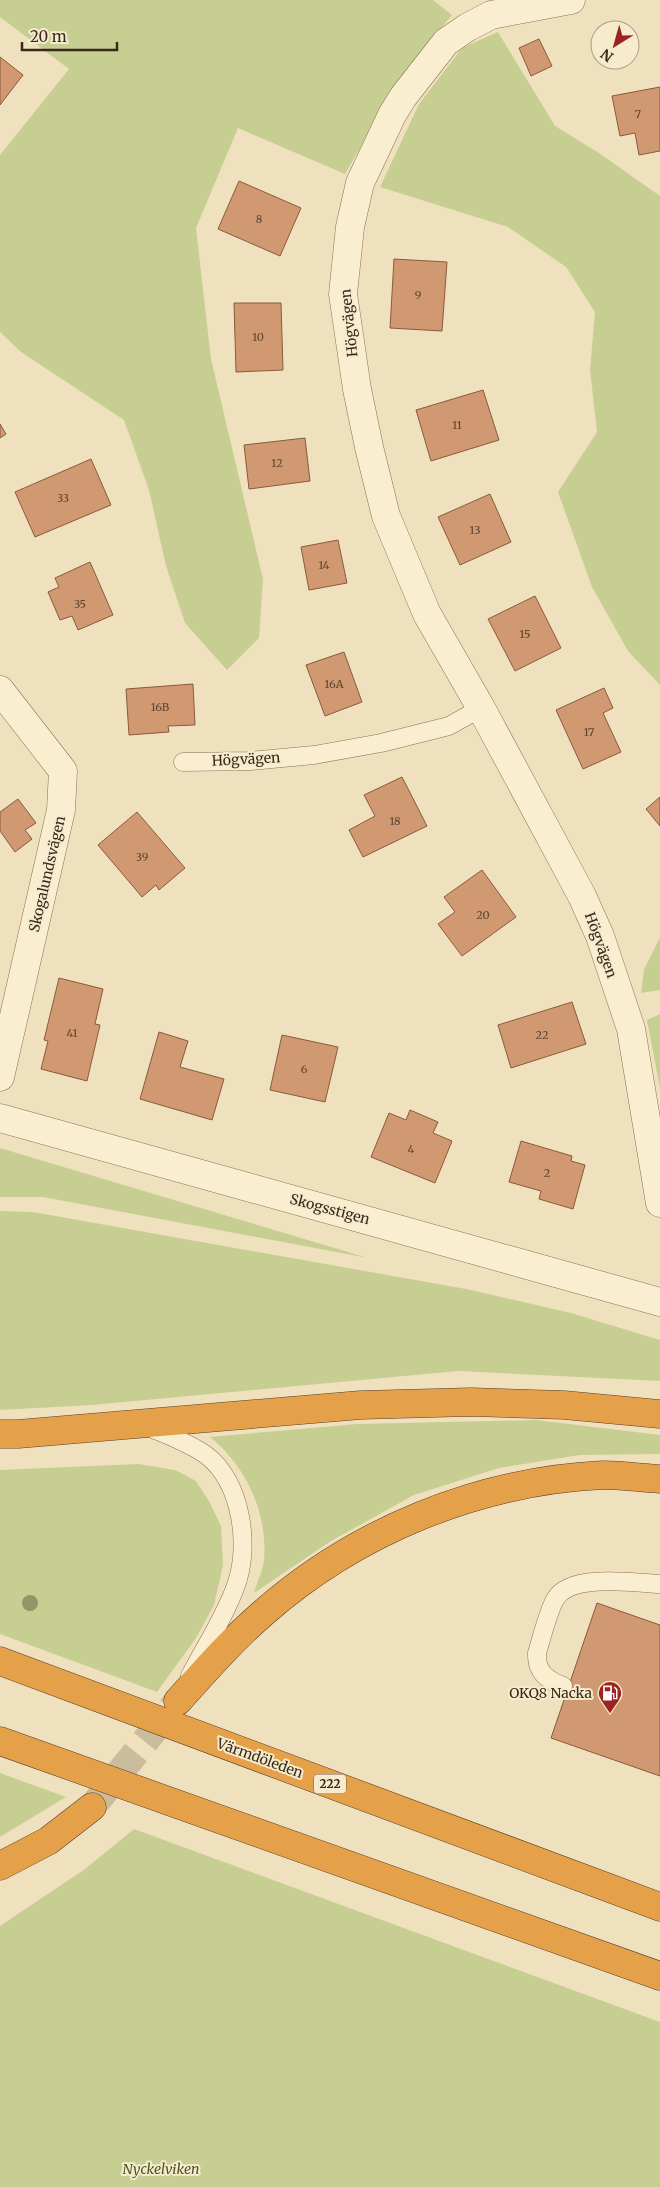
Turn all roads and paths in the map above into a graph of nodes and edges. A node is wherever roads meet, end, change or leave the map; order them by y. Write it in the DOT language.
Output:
graph roads {
  1 [pos="571,0"];
  2 [pos="0,690"];
  3 [pos="481,708"];
  4 [pos="183,762"];
  5 [pos="0,1077"];
  6 [pos="0,1118"];
  7 [pos="660,1203"];
  8 [pos="660,1302"];
  9 [pos="660,1414"];
  10 [pos="144,1425"];
  11 [pos="0,1434"];
  12 [pos="660,1479"];
  13 [pos="660,1584"];
  14 [pos="0,1661"];
  15 [pos="563,1686"];
  16 [pos="178,1701"];
  17 [pos="0,1741"];
  18 [pos="92,1806"];
  19 [pos="0,1866"];
  20 [pos="660,1907"];
  21 [pos="660,1975"];
  1 -- 3 [label="street, Högvägen"];
  2 -- 5 [label="street, Skogalundsvägen"];
  3 -- 4 [label="lane, Högvägen"];
  3 -- 7 [label="street, Högvägen"];
  6 -- 8 [label="street, Skogsstigen"];
  9 -- 10 [label="highway"];
  10 -- 11 [label="highway"];
  10 -- 16 [label="lane"];
  12 -- 16 [label="highway"];
  13 -- 15 [label="lane"];
  14 -- 20 [label="highway, Värmdöleden / 222"];
  17 -- 21 [label="highway"];
  18 -- 19 [label="highway"];
}
